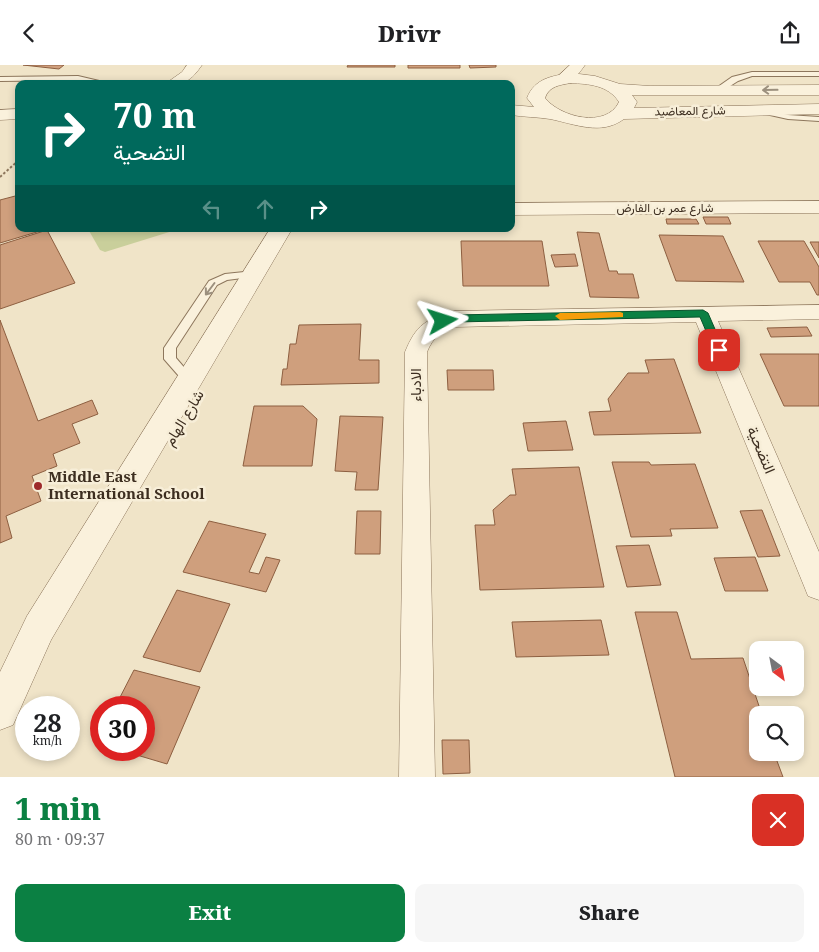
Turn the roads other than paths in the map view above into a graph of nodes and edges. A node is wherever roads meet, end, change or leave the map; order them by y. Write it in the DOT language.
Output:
graph roads {
  1 [pos="578,65"];
  2 [pos="589,65"];
  3 [pos="819,74"];
  4 [pos="0,79"];
  5 [pos="562,79"];
  6 [pos="88,80"];
  7 [pos="600,81"];
  8 [pos="618,89"];
  9 [pos="819,90"];
  10 [pos="716,91"];
  11 [pos="819,109"];
  12 [pos="515,110"];
  13 [pos="757,110"];
  14 [pos="15,114"];
  15 [pos="551,114"];
  16 [pos="622,114"];
  17 [pos="0,115"];
  18 [pos="819,119"];
  19 [pos="819,207"];
  20 [pos="515,209"];
  21 [pos="279,232"];
  22 [pos="294,232"];
  23 [pos="819,312"];
  24 [pos="703,313"];
  25 [pos="819,586"];
  26 [pos="1,707"];
  27 [pos="417,777"];
  1 -- 5 [label="street"];
  2 -- 7 [label="street"];
  3 -- 10 [label="lane, شارع المعاضيد"];
  4 -- 6 [label="lane"];
  5 -- 7 [label="street"];
  5 -- 15 [label="street"];
  7 -- 8 [label="street"];
  8 -- 10 [label="street, شارع المعاضيد"];
  8 -- 16 [label="street"];
  9 -- 10 [label="street, شارع المعاضيد, one-way"];
  11 -- 13 [label="street, شارع المعاضيد"];
  12 -- 15 [label="street"];
  13 -- 16 [label="street, شارع المعاضيد"];
  13 -- 18 [label="lane, شارع المعاضيد"];
  14 -- 17 [label="street"];
  15 -- 16 [label="street, شارع المعاضيد"];
  19 -- 20 [label="street, شارع عمر بن الفارض"];
  21 -- 26 [label="street, شارع الهام, one-way"];
  22 -- 26 [label="street, شارع الهام"];
  23 -- 24 [label="street, الادباء"];
  24 -- 25 [label="street, التضحية"];
  24 -- 27 [label="street, الادباء"];
}
